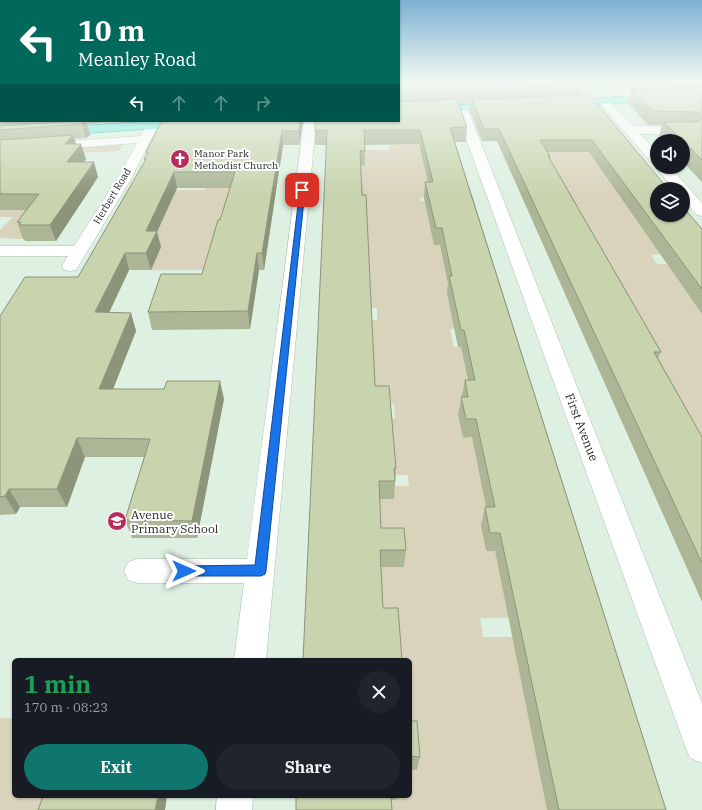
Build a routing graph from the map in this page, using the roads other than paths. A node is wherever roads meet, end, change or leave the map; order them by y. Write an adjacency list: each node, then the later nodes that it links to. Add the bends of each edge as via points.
1 (465, 120): 22 (street, First Avenue)
2 (622, 120): 6 (street)
3 (191, 122): 5 (main road)
4 (310, 122): 20 (street)
5 (152, 124): 8 (main road); 9 (street, Herbert Road)
6 (631, 130): 7 (street); 11 (street)
7 (689, 131)
8 (0, 135)
9 (146, 139): 10 (street); 17 (street, Herbert Road)
10 (0, 150)
11 (650, 152)
12 (669, 174): 13 (street)
13 (676, 182)
14 (690, 198): 15 (street)
15 (702, 212)
16 (0, 251): 17 (street)
17 (79, 251): 18 (street, Herbert Road)
18 (70, 266)
19 (138, 571): 20 (street)
20 (261, 571): 21 (street)
21 (250, 658)
22 (702, 746)
23 (235, 798): 24 (street)
24 (234, 810)

